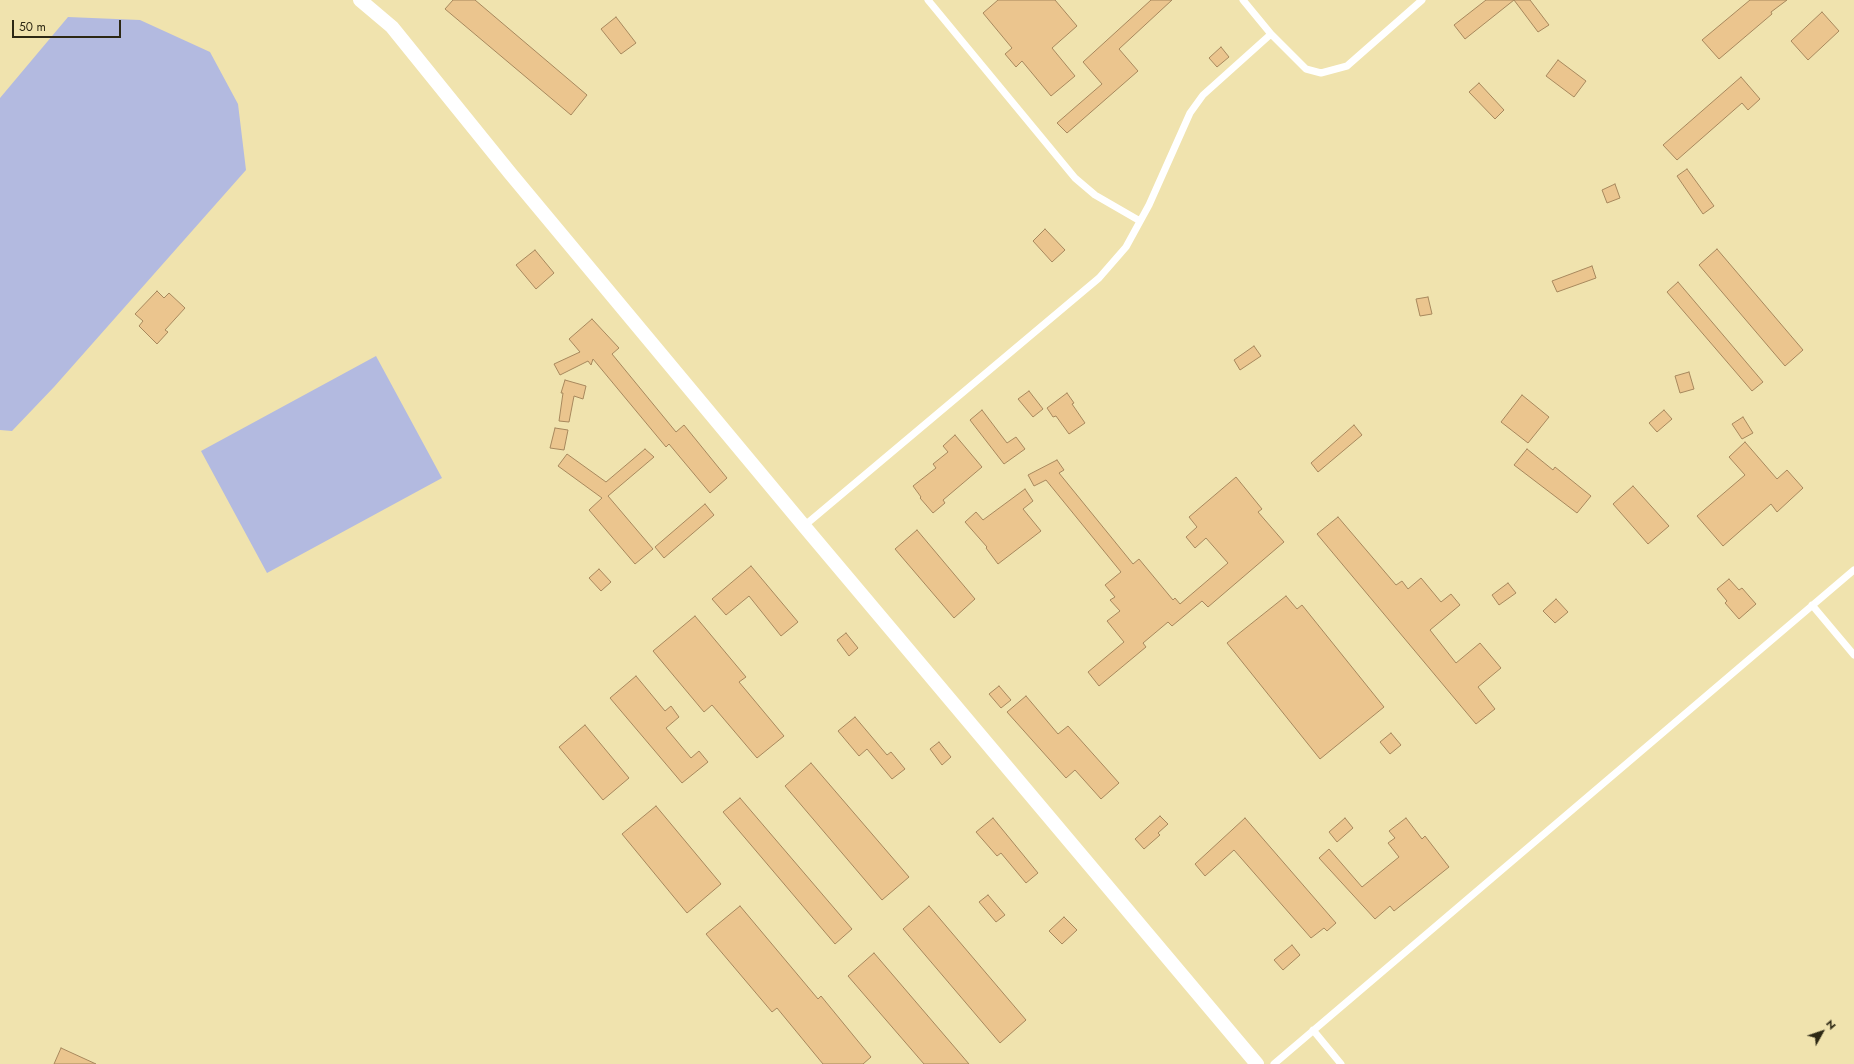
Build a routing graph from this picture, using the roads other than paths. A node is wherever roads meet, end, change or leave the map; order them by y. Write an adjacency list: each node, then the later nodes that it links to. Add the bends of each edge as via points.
1 (360, 0): 7 (street, via 392,26 510,173)
2 (928, 0): 6 (lane, via 1075,178 1095,195)
3 (1244, 0): 5 (lane)
4 (1422, 0): 5 (lane, via 1347,66 1321,73 1306,69)
5 (1271, 34): 6 (lane, via 1203,95 1190,113)
6 (1140, 221): 7 (lane, via 1126,247 1099,278)
7 (804, 526): 12 (street)
8 (1854, 570): 9 (lane)
9 (1812, 605): 10 (lane); 11 (lane)
10 (1854, 655)
11 (1313, 1030): 13 (lane); 14 (lane)
12 (1257, 1064)
13 (1274, 1064)
14 (1341, 1064)

